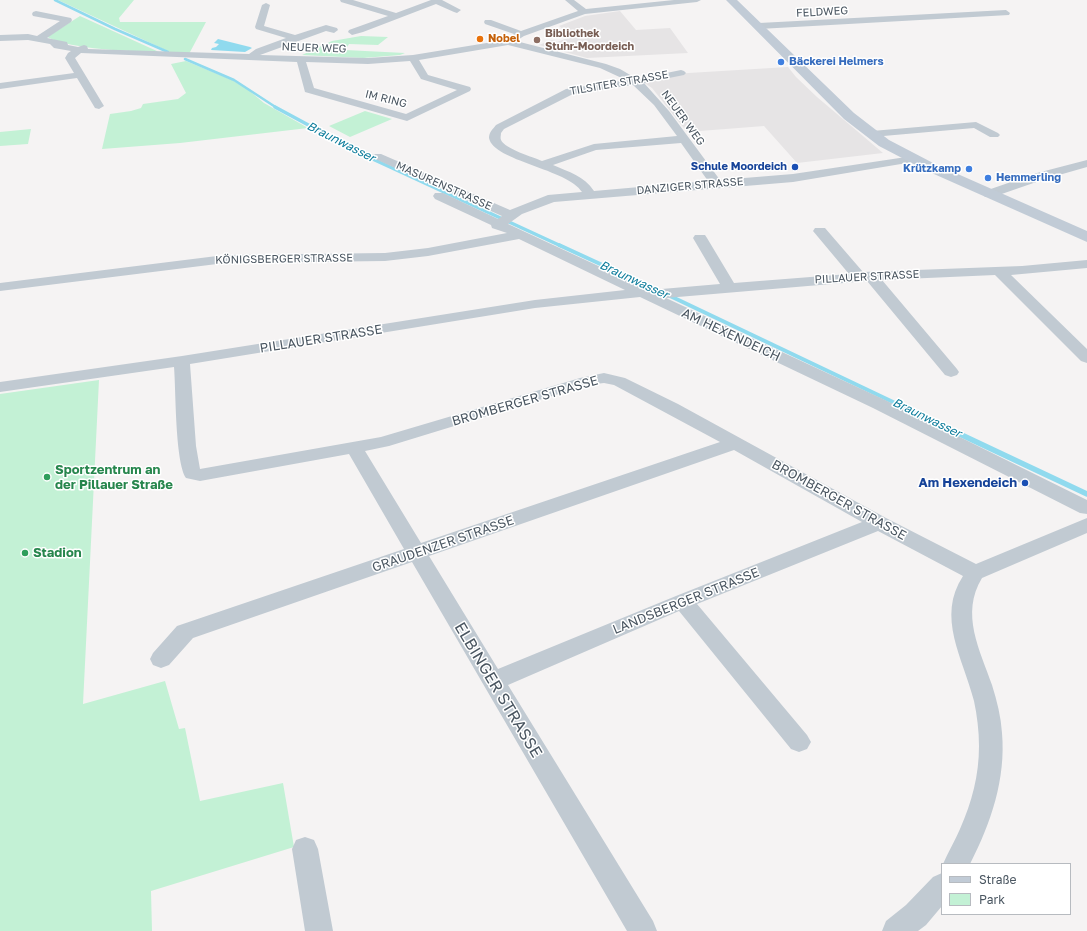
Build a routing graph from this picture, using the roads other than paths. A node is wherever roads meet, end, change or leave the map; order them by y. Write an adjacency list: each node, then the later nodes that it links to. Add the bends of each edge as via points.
1 (344, 0): 11 (street)
2 (435, 0): 7 (street); 11 (street)
3 (569, 0): 8 (street)
4 (697, 0): 8 (street, NEUER WEG)
5 (731, 0): 13 (main road)
6 (267, 2): 19 (street, via 259,27)
7 (457, 10)
8 (584, 12): 16 (street, NEUER WEG)
9 (1006, 13): 13 (street, FELDWEG)
10 (36, 14): 18 (street, via 68,20)
11 (396, 16): 15 (street)
12 (488, 22): 16 (street)
13 (759, 26): 30 (main road, via 849,116)
14 (334, 30): 19 (street, via 326,28)
15 (352, 32)
16 (521, 34): 20 (street, NEUER WEG)
17 (0, 38): 18 (street, NEUER WEG)
18 (35, 38): 21 (street, NEUER WEG, via 53,42 57,46)
19 (296, 38): 22 (street, via 259,51)
20 (508, 42): 23 (street, NEUER WEG); 27 (street, NEUER WEG, via 603,66)
21 (82, 49): 22 (street, NEUER WEG); 26 (street, via 70,58)
22 (250, 58): 24 (street, NEUER WEG)
23 (413, 58): 24 (street, NEUER WEG, via 368,61); 24 (street, IM RING, via 424,77 466,89 407,118 309,90)
24 (301, 60)
25 (681, 73): 27 (street, TILSITER STRASSE)
26 (81, 75): 28 (street); 29 (street)
27 (636, 82): 32 (street, NEUER WEG, via 660,105); 35 (street, TILSITER STRASSE, via 570,90 500,127 495,133 495,139 504,149)
28 (0, 86)
29 (99, 106)
30 (872, 134): 31 (street, via 976,125); 34 (main road)
31 (994, 135)
32 (684, 140): 35 (street, via 594,147); 37 (street, NEUER WEG)
33 (377, 156): 41 (street, MASURENSTRASSE)
34 (913, 159): 37 (street, DANZIGER STRASSE, via 811,176); 39 (main road)
35 (542, 165): 38 (street, TILSITER STRASSE, via 579,181)
36 (1086, 165): 39 (street, via 1041,176)
37 (716, 184): 38 (street, DANZIGER STRASSE)
38 (590, 194): 41 (street, DANZIGER STRASSE, via 552,198 527,206)
39 (989, 194): 45 (main road)
40 (439, 196): 41 (street, AM HEXENDEICH)
41 (502, 220): 43 (street, AM HEXENDEICH)
42 (820, 231): 48 (street)
43 (519, 235): 49 (street, KÖNIGSBERGER STRASSE, via 408,255 225,259); 51 (street, AM HEXENDEICH)
44 (700, 238): 50 (street)
45 (1087, 238)
46 (1087, 264): 47 (street, PILLAUER STRASSE)
47 (999, 271): 48 (street, PILLAUER STRASSE); 52 (street)
48 (865, 276): 50 (street, PILLAUER STRASSE); 54 (street)
49 (0, 287)
50 (729, 287): 51 (street, PILLAUER STRASSE)
51 (648, 294): 53 (street, PILLAUER STRASSE, via 535,304); 58 (street, AM HEXENDEICH, via 879,404)
52 (1087, 358)
53 (182, 361): 55 (street, PILLAUER STRASSE); 57 (street, BROMBERGER STRASSE, via 187,446 192,474 200,475)
54 (951, 372)
55 (0, 388)
56 (735, 443): 57 (street, BROMBERGER STRASSE, via 619,381 604,378 586,381 390,440); 59 (street, BROMBERGER STRASSE); 61 (street, GRAUDENZER STRASSE)
57 (354, 448): 61 (street, ELBINGER STRASSE)
58 (1087, 508)
59 (879, 523): 62 (street, BROMBERGER STRASSE); 63 (street, LANDSBERGER STRASSE)
60 (1087, 525): 62 (street)
61 (417, 553): 64 (street, GRAUDENZER STRASSE, via 185,632); 65 (street, ELBINGER STRASSE)
62 (975, 573): 68 (street, via 964,592 961,612 966,642 988,714 990,763 985,792 975,823)
63 (683, 601): 65 (street, LANDSBERGER STRASSE); 66 (street)
64 (162, 659)
65 (493, 681): 72 (street, ELBINGER STRASSE)
66 (799, 742)
67 (305, 849): 71 (street)
68 (957, 863)
69 (941, 887): 70 (street)
70 (903, 929)
71 (319, 931)
72 (643, 931)

